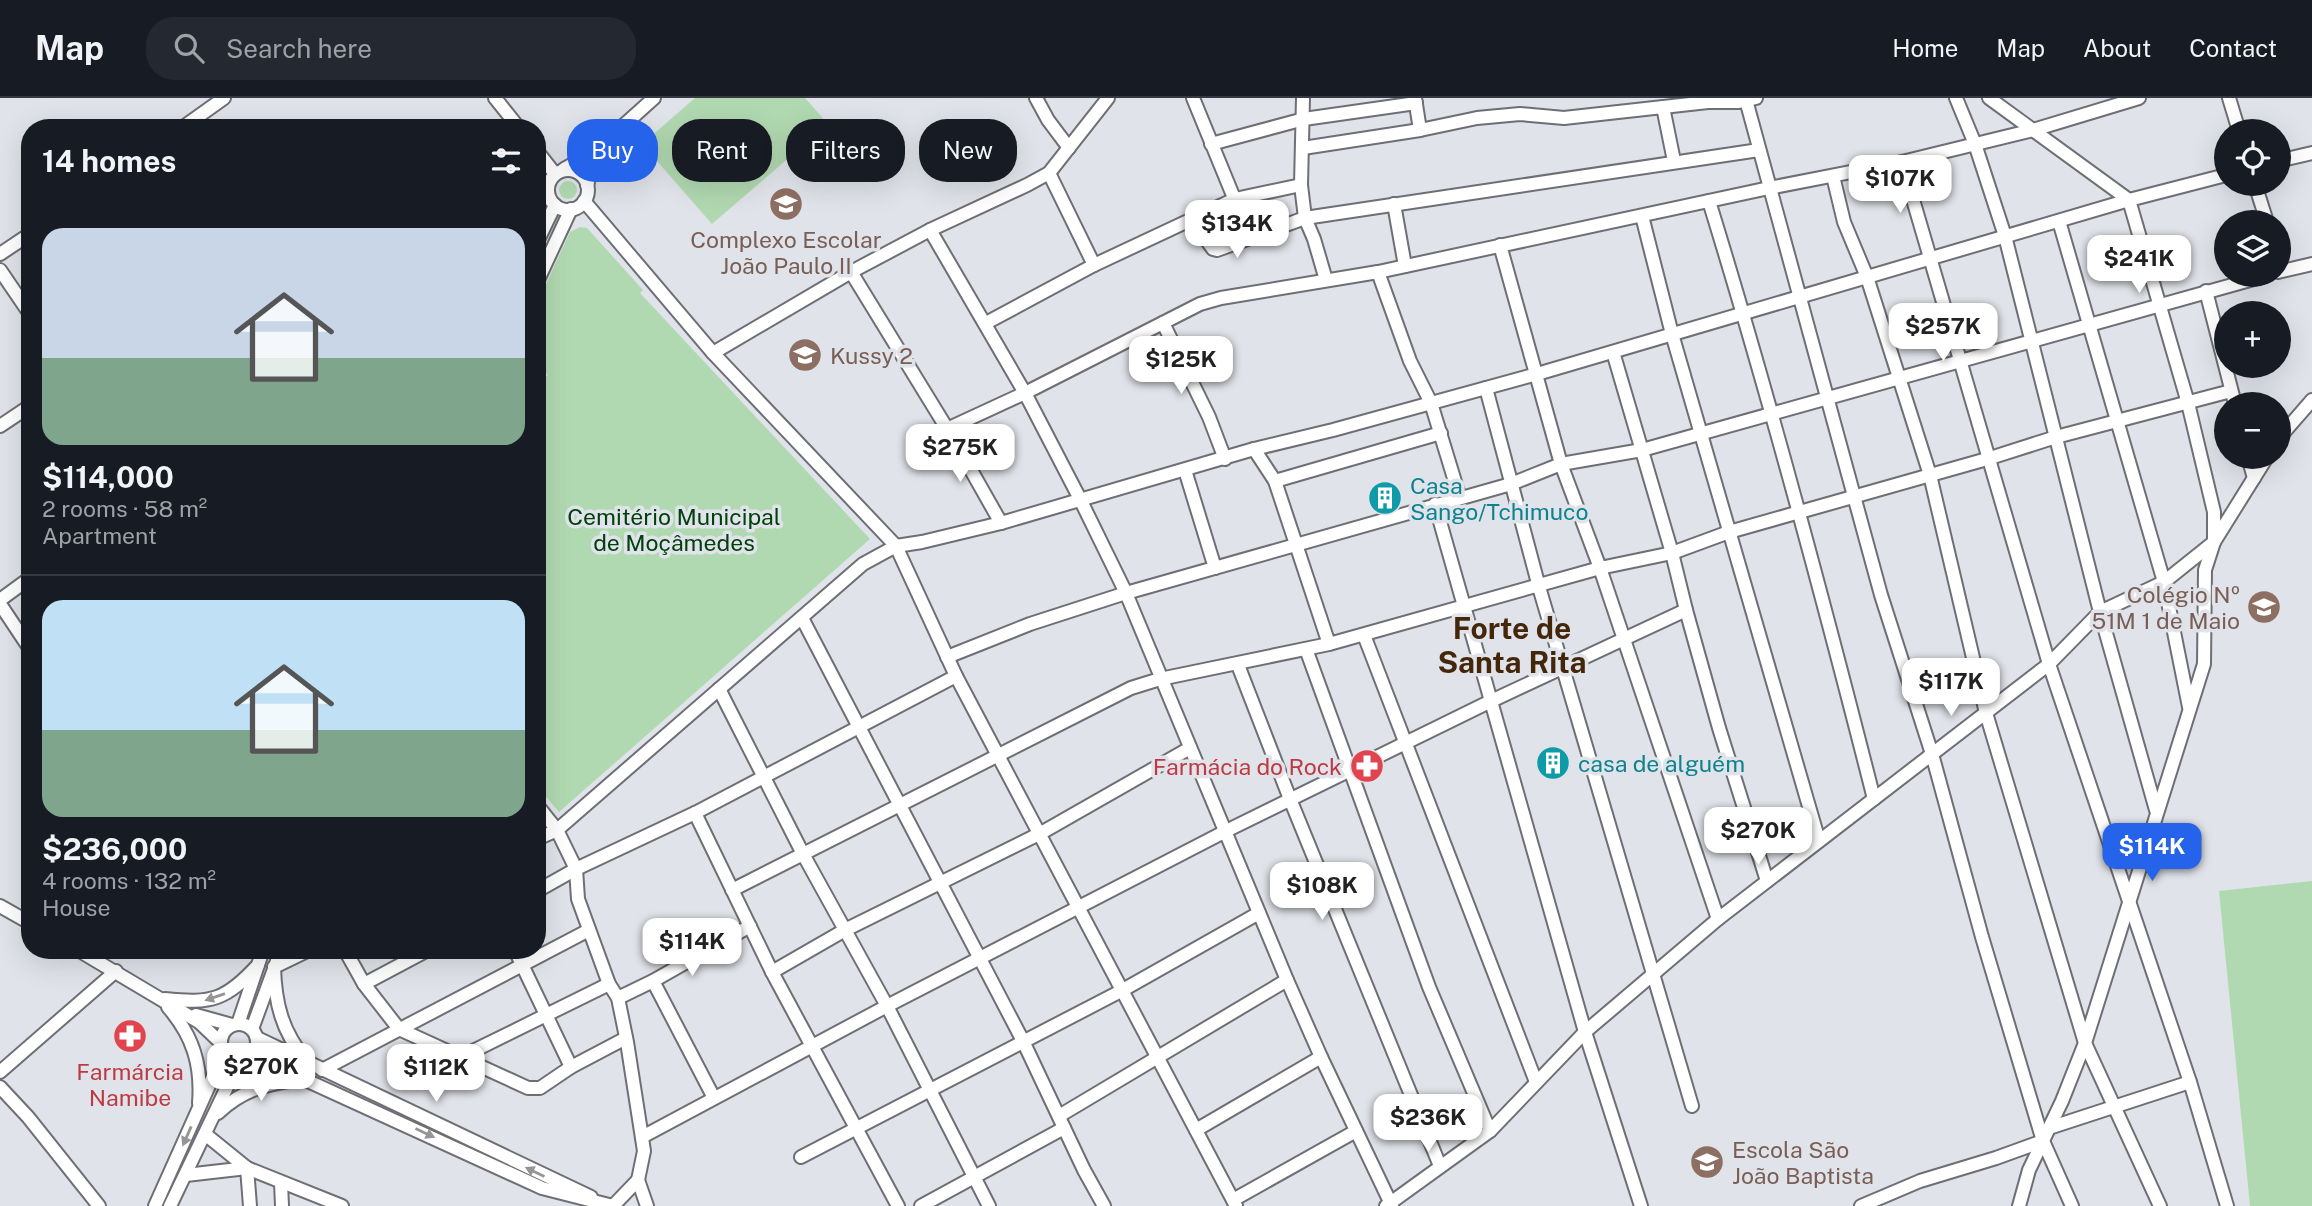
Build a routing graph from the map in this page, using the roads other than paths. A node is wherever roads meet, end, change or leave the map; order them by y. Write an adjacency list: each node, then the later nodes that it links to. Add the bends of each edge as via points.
1 (224, 98): 17 (street)
2 (495, 98): 18 (street)
3 (654, 98): 19 (street)
4 (1036, 98): 26 (street)
5 (1108, 98): 26 (street)
6 (1193, 98): 24 (street)
7 (1303, 98): 20 (street)
8 (1956, 98): 25 (street)
9 (1989, 98): 23 (street)
10 (2139, 98): 23 (street)
11 (2229, 98): 21 (street)
12 (1751, 99): 13 (street); 28 (street)
13 (1707, 100): 16 (street)
14 (1416, 101): 20 (street); 22 (street)
15 (1638, 104): 16 (street); 22 (street, via 1564,118 1501,115)
16 (1663, 107): 32 (street)
17 (195, 119)
18 (512, 119)
19 (631, 119)
20 (1304, 119): 24 (street); 27 (street)
21 (2235, 119)
22 (1420, 130): 27 (street)
23 (2034, 130): 25 (street); 45 (street)
24 (1211, 144): 43 (street)
25 (1975, 144): 33 (street); 57 (street)
26 (1069, 148): 36 (street)
27 (1303, 148): 41 (street)
28 (1759, 150): 32 (street); 42 (street)
29 (2312, 153): 30 (street)
30 (2291, 158)
31 (546, 160): 35 (street)
32 (1674, 161): 49 (street)
33 (1902, 162): 37 (street); 62 (street)
34 (567, 168): 35 (street)
35 (558, 173): 40 (street, via 574,171); 44 (street, via 549,184)
36 (1049, 173): 56 (street); 65 (street)
37 (1833, 176): 42 (street); 71 (street, via 1844,222)
38 (2214, 178): 45 (street)
39 (588, 182): 40 (street)
40 (587, 185): 46 (street)
41 (1301, 185): 43 (street); 53 (street)
42 (1769, 188): 47 (street); 75 (street)
43 (1235, 199): 54 (street); 58 (street)
44 (552, 200): 48 (street); 50 (street); 52 (street)
45 (2129, 200): 55 (street); 77 (street)
46 (584, 201): 50 (street); 85 (street)
47 (1709, 201): 51 (street); 78 (street)
48 (546, 202)
49 (1394, 204): 53 (street); 66 (street)
50 (571, 209): 63 (street)
51 (1642, 216): 60 (street); 82 (street)
52 (546, 217)
53 (1305, 218): 58 (street); 72 (street)
54 (1191, 219): 58 (street, via 1214,250); 65 (street)
55 (2059, 220): 57 (street); 81 (street)
56 (930, 230): 69 (street); 79 (street)
57 (2005, 236): 62 (street); 83 (street)
58 (1250, 237)
59 (21, 239): 61 (street)
60 (1500, 244): 66 (street); 87 (street)
61 (0, 254)
62 (1930, 259): 71 (street); 86 (street)
63 (546, 263)
64 (2312, 264): 67 (street)
65 (1094, 265): 79 (street)
66 (1405, 266): 70 (street)
67 (2291, 269)
68 (0, 270): 76 (street)
69 (851, 272): 85 (street); 102 (street)
70 (1378, 272): 72 (street); 95 (street, via 1410,361)
71 (1867, 277): 75 (street); 88 (street)
72 (1326, 280): 80 (street, via 1221,298)
73 (2222, 287): 74 (street)
74 (2206, 291): 77 (street); 90 (street)
75 (1799, 297): 78 (street); 92 (street)
76 (21, 300)
77 (2159, 304): 81 (street); 96 (street)
78 (1744, 313): 82 (street); 98 (street)
79 (986, 323): 91 (street)
80 (1163, 323): 91 (street); 108 (street)
81 (2088, 324): 83 (street); 99 (street)
82 (1672, 334): 84 (street); 104 (street)
83 (2031, 341): 86 (street); 105 (street)
84 (1614, 352): 87 (street); 107 (street)
85 (713, 353): 127 (street)
86 (1959, 361): 88 (street); 109 (street)
87 (1537, 374): 89 (street); 110 (street)
88 (1900, 377): 92 (street); 114 (street)
89 (1486, 388): 95 (street); 117 (street)
90 (2231, 392)
91 (1025, 393): 102 (street); 120 (street)
92 (1828, 398): 98 (street); 118 (street)
93 (2214, 400): 96 (street)
94 (2312, 400): 100 (street)
95 (1431, 403): 103 (street); 106 (street)
96 (2188, 403): 99 (street); 125 (street, via 2214,512)
97 (21, 412): 101 (street)
98 (1773, 414): 104 (street); 122 (street)
99 (2116, 422): 105 (street); 131 (street)
100 (2291, 424)
101 (0, 426)
102 (947, 429): 123 (street)
103 (1440, 433): 116 (street); 119 (street)
104 (1700, 433): 107 (street); 124 (street)
105 (2056, 437): 109 (street); 138 (street)
106 (1254, 449): 108 (street); 116 (street)
107 (1642, 450): 110 (street); 128 (street)
108 (1225, 459): 113 (street)
109 (1987, 459): 114 (street); 146 (street)
110 (1561, 464): 117 (street); 130 (street)
111 (2251, 469): 115 (street)
112 (2260, 469): 115 (street)
113 (1185, 470): 120 (street); 129 (street)
114 (1930, 475): 118 (street); 154 (street)
115 (2254, 478): 125 (street)
116 (1275, 481): 126 (street)
117 (1511, 484): 119 (street); 133 (street)
118 (1855, 496): 122 (street); 159 (street)
119 (1460, 498): 121 (street)
120 (1080, 499): 123 (street); 134 (street)
121 (1435, 504): 126 (street); 136 (street)
122 (1798, 513): 124 (street); 163 (street)
123 (1001, 523): 127 (street)
124 (1729, 532): 128 (street); 172 (street)
125 (2214, 542): 131 (street); 153 (street, via 2205,570 2204,664)
126 (1297, 545): 129 (street); 143 (street)
127 (895, 546): 139 (street, via 863,564); 145 (street)
128 (1672, 553): 130 (street); 137 (street)
129 (1214, 568): 134 (street)
130 (1600, 568): 133 (street); 142 (street)
131 (2164, 582): 138 (street); 153 (street)
132 (21, 585): 135 (street)
133 (1539, 587): 136 (street); 148 (street)
134 (1126, 593): 145 (street); 150 (street)
135 (0, 602): 140 (street)
136 (1463, 608): 141 (street); 152 (street)
137 (1686, 610): 142 (street); 175 (street)
138 (2100, 612): 146 (street); 165 (street)
139 (802, 618): 151 (street); 155 (street)
140 (21, 635)
141 (1364, 635): 143 (street); 156 (street)
142 (1623, 640): 148 (street); 184 (street)
143 (1329, 644): 144 (street)
144 (1306, 649): 147 (street); 160 (street)
145 (947, 657): 149 (street)
146 (2049, 664): 154 (street); 179 (street)
147 (1238, 665): 150 (street); 162 (street)
148 (1563, 666): 152 (street); 203 (street)
149 (956, 676): 155 (street); 158 (street)
150 (1160, 679): 157 (street); 158 (street, via 1102,701)
151 (719, 689): 161 (street); 168 (street)
152 (1489, 702): 156 (street); 215 (street)
153 (2189, 709): 165 (street)
154 (1986, 713): 159 (street); 219 (street)
155 (860, 726): 161 (street); 164 (street)
156 (1407, 742): 160 (street); 231 (street)
157 (1190, 748): 169 (street); 170 (street)
158 (999, 754): 164 (street); 170 (street)
159 (1932, 754): 163 (street); 248 (street)
160 (1351, 769): 162 (street); 245 (street, via 1429,987)
161 (764, 776): 166 (street); 173 (street)
162 (1290, 799): 169 (street); 250 (street)
163 (1874, 799): 172 (street)
164 (900, 805): 173 (street); 176 (street)
165 (2157, 810): 179 (street)
166 (695, 813): 174 (street); 178 (street)
167 (546, 816): 168 (street)
168 (557, 830): 171 (street); 174 (street)
169 (1226, 831): 181 (street); 182 (street)
170 (1041, 833): 176 (street); 181 (street)
171 (546, 835)
172 (1819, 841): 175 (street)
173 (803, 854): 178 (street); 187 (street)
174 (576, 869): 177 (street); 186 (street, via 578,899)
175 (1767, 881): 184 (street)
176 (940, 883): 187 (street); 189 (street)
177 (546, 886)
178 (732, 890): 185 (street)
179 (2129, 903): 219 (street); 232 (street)
180 (0, 906): 183 (street)
181 (1080, 907): 189 (street); 208 (street)
182 (1259, 913): 204 (street); 208 (street)
183 (21, 918)
184 (1718, 919): 203 (street)
185 (750, 926): 202 (street); 205 (street)
186 (589, 930): 188 (street); 207 (street)
187 (845, 930): 202 (street); 211 (street)
188 (546, 953)
189 (980, 958): 211 (street); 218 (street)
190 (94, 959): 201 (street)
191 (260, 959): 198 (street)
192 (277, 959): 200 (street)
193 (290, 959): 200 (street)
194 (350, 959): 206 (street)
195 (411, 959): 206 (street)
196 (520, 959): 199 (street)
197 (534, 959): 199 (street)
198 (258, 965): 210 (street, one-way to 210, via 237,988 219,997 187,1002); 213 (street)
199 (523, 965): 212 (street); 214 (street)
200 (274, 967): 216 (street); 226 (street, via 280,1018)
201 (116, 971): 210 (street); 229 (street)
202 (772, 972): 221 (street)
203 (1652, 974): 215 (street); 236 (street)
204 (1287, 980): 224 (street); 225 (street)
205 (653, 981): 209 (street); 235 (street)
206 (364, 984): 214 (street)
207 (609, 984): 209 (street); 212 (street)
208 (1121, 991): 218 (street); 224 (street)
209 (618, 998): 217 (street)
210 (161, 999): 213 (street, via 203,1018); 220 (street, via 199,1022); 238 (street, via 189,1035 197,1060)
211 (887, 1006): 221 (street); 234 (street)
212 (545, 1013): 222 (street); 227 (street)
213 (235, 1025): 216 (street); 220 (street, via 224,1032)
214 (399, 1029): 222 (street); 228 (street)
215 (1585, 1032): 231 (street); 272 (street)
216 (254, 1034): 223 (street, via 255,1050); 226 (street)
217 (626, 1038): 227 (street); 247 (street)
218 (1023, 1041): 234 (street); 240 (street)
219 (2085, 1043): 237 (street); 241 (street)
220 (223, 1047): 223 (street, via 231,1058); 238 (street)
221 (811, 1048): 235 (street); 242 (street)
222 (461, 1056): 227 (street, via 533,1089)
223 (246, 1057): 230 (street); 239 (street)
224 (1157, 1057): 240 (street); 243 (street)
225 (1321, 1057): 243 (street); 244 (street)
226 (308, 1062): 228 (street)
227 (571, 1067)
228 (323, 1070): 257 (street, one-way to 228)
229 (0, 1072)
230 (304, 1078): 239 (street, via 256,1087); 257 (street, one-way to 257, via 542,1188)
231 (1536, 1082): 245 (street)
232 (2190, 1082): 237 (street); 277 (street)
233 (0, 1087): 261 (street)
234 (929, 1090): 242 (street); 253 (street)
235 (714, 1098): 247 (street)
236 (1692, 1106)
237 (2113, 1109): 241 (street); 276 (street)
238 (198, 1112): 258 (street, one-way to 258)
239 (212, 1118): 246 (street)
240 (1061, 1122): 253 (street); 271 (street)
241 (2049, 1128): 248 (street)
242 (857, 1129): 249 (street); 268 (street)
243 (1196, 1130): 259 (street)
244 (1356, 1131): 259 (street); 260 (street)
245 (1490, 1131): 250 (street)
246 (205, 1133): 251 (street); 252 (street)
247 (642, 1137): 254 (street, via 645,1152)
248 (2042, 1141): 273 (street, via 1920,1181); 274 (street); 275 (street)
249 (801, 1157)
250 (1440, 1166): 260 (street)
251 (247, 1168): 252 (street); 255 (street); 263 (street)
252 (186, 1175): 262 (street)
253 (974, 1177): 269 (street); 270 (street)
254 (638, 1180): 266 (street); 267 (street)
255 (281, 1183): 256 (street); 264 (street)
256 (316, 1201): 265 (street)
257 (597, 1201): 266 (street)
258 (155, 1203)
259 (1234, 1203)
260 (1390, 1205)
261 (99, 1206)
262 (170, 1206)
263 (250, 1206)
264 (282, 1206)
265 (342, 1206)
266 (613, 1206)
267 (647, 1206)
268 (898, 1206)
269 (921, 1206)
270 (989, 1206)
271 (1104, 1206)
272 (1641, 1206)
273 (1861, 1206)
274 (2019, 1206)
275 (2072, 1206)
276 (2160, 1206)
277 (2227, 1206)

